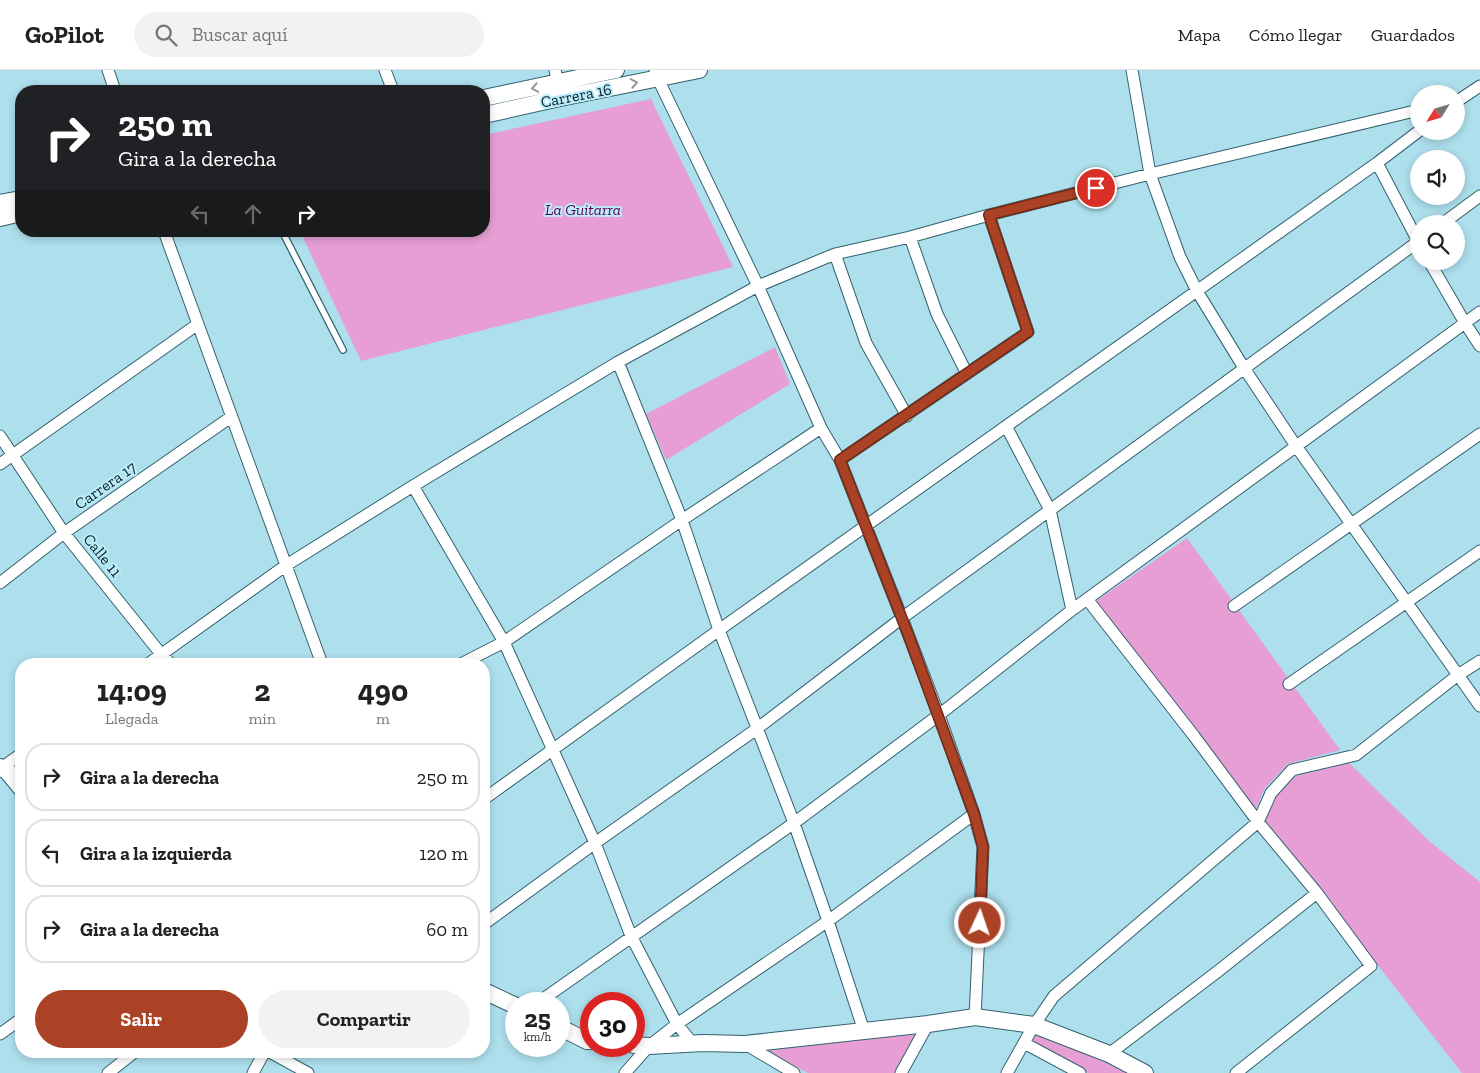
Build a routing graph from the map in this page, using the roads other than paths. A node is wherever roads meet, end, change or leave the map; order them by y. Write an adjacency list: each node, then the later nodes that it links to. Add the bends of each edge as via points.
1 (108, 70): 8 (street)
2 (385, 70): 9 (street)
3 (616, 70): 7 (main road, Carrera 16)
4 (698, 70): 6 (main road, Carrera 16)
5 (1132, 70): 17 (street)
6 (657, 74): 7 (main road, Carrera 16, one-way to 6); 32 (street)
7 (558, 84): 12 (main road, Carrera 16, one-way to 12); 13 (main road, Carrera 16)
8 (113, 85)
9 (391, 85)
10 (1480, 86): 11 (street)
11 (1465, 96)
12 (490, 97)
13 (490, 112)
14 (1410, 112): 17 (street)
15 (1410, 138): 16 (street)
16 (1377, 163): 25 (street); 33 (street)
17 (1150, 174): 22 (street); 33 (street, via 1180,257)
18 (1480, 196): 23 (street)
19 (15, 199): 20 (main road)
20 (0, 203)
21 (15, 214): 24 (main road)
22 (989, 215): 28 (street); 41 (street, via 1028,332)
23 (1454, 215)
24 (0, 218)
25 (1410, 227)
26 (166, 237): 36 (street)
27 (285, 237): 38 (lane)
28 (910, 237): 30 (street); 41 (street, via 936,314)
29 (1410, 248): 40 (street)
30 (835, 254): 32 (street); 42 (street, via 866,343)
31 (1435, 270): 35 (street)
32 (758, 286): 39 (street); 45 (street)
33 (1197, 291): 40 (street); 44 (street)
34 (1480, 312): 35 (street)
35 (1465, 323): 37 (street); 48 (street)
36 (198, 324): 43 (street); 49 (street)
37 (1480, 346)
38 (343, 350)
39 (618, 362): 52 (street); 54 (street)
40 (1244, 368): 48 (street); 53 (street)
41 (967, 374): 42 (street)
42 (907, 416): 50 (street)
43 (232, 417): 57 (street, Carrera 17); 59 (street)
44 (1006, 426): 53 (street); 56 (street)
45 (821, 428): 50 (street); 54 (street)
46 (1480, 434): 55 (street)
47 (0, 436): 49 (street, Calle 11)
48 (1296, 446): 55 (street); 61 (street)
49 (12, 456): 51 (street); 57 (street, Calle 11)
50 (840, 460): 56 (street)
51 (0, 464)
52 (413, 486): 59 (street); 67 (street)
53 (1050, 510): 64 (street); 65 (street)
54 (682, 520): 66 (street); 67 (street)
55 (1351, 524): 62 (street); 63 (street)
56 (866, 526): 65 (street); 66 (street)
57 (64, 533): 60 (street, Carrera 17); 68 (street, Calle 11)
58 (1480, 551): 62 (street)
59 (286, 566): 68 (street); 71 (street)
60 (0, 583)
61 (1087, 600): 64 (street); 86 (street)
62 (1406, 602): 74 (street); 75 (street)
63 (1234, 606)
64 (1072, 610): 77 (street)
65 (902, 618): 77 (street); 78 (street)
66 (719, 630): 78 (street); 79 (street)
67 (504, 642): 72 (street); 79 (street)
68 (161, 654): 69 (street); 70 (street, Calle 11)
69 (156, 658)
70 (165, 658)
71 (320, 658)
72 (473, 658)
73 (1480, 661): 74 (street)
74 (1458, 675): 76 (street); 86 (street, via 1356,755 1292,770 1271,793)
75 (1289, 684)
76 (1480, 706)
77 (939, 716): 85 (street); 87 (street)
78 (758, 728): 87 (street); 88 (street)
79 (552, 749): 84 (street); 88 (street)
80 (15, 758): 81 (street)
81 (0, 768): 82 (main road); 83 (street)
82 (15, 777)
83 (15, 785)
84 (490, 795)
85 (974, 814): 91 (street); 96 (street, via 983,847)
86 (1258, 822): 89 (street); 100 (street, via 1054,996)
87 (794, 823): 91 (street); 92 (street)
88 (595, 843): 90 (street); 92 (street)
89 (1317, 893): 108 (street); 122 (street, via 1371,966)
90 (490, 920)
91 (828, 921): 98 (street); 101 (street)
92 (631, 936): 93 (street); 98 (street)
93 (553, 992)
94 (490, 994): 95 (main road)
95 (505, 1001)
96 (975, 1017): 99 (main road); 100 (main road)
97 (15, 1023): 102 (street)
98 (677, 1024): 104 (street); 105 (street)
99 (928, 1024): 101 (main road); 118 (street)
100 (1034, 1025): 103 (street); 108 (main road)
101 (864, 1031): 106 (main road)
102 (0, 1034)
103 (1024, 1043): 119 (street); 120 (street)
104 (645, 1044)
105 (693, 1044): 106 (main road); 107 (main road)
106 (745, 1044): 113 (street)
107 (645, 1046)
108 (1109, 1054): 121 (main road)
109 (634, 1057): 117 (street)
110 (127, 1058): 114 (street)
111 (262, 1058): 115 (street)
112 (279, 1058): 116 (street)
113 (790, 1072)
114 (108, 1073)
115 (253, 1073)
116 (308, 1073)
117 (625, 1073)
118 (901, 1073)
119 (1008, 1073)
120 (1080, 1073)
121 (1145, 1073)
122 (1236, 1073)

